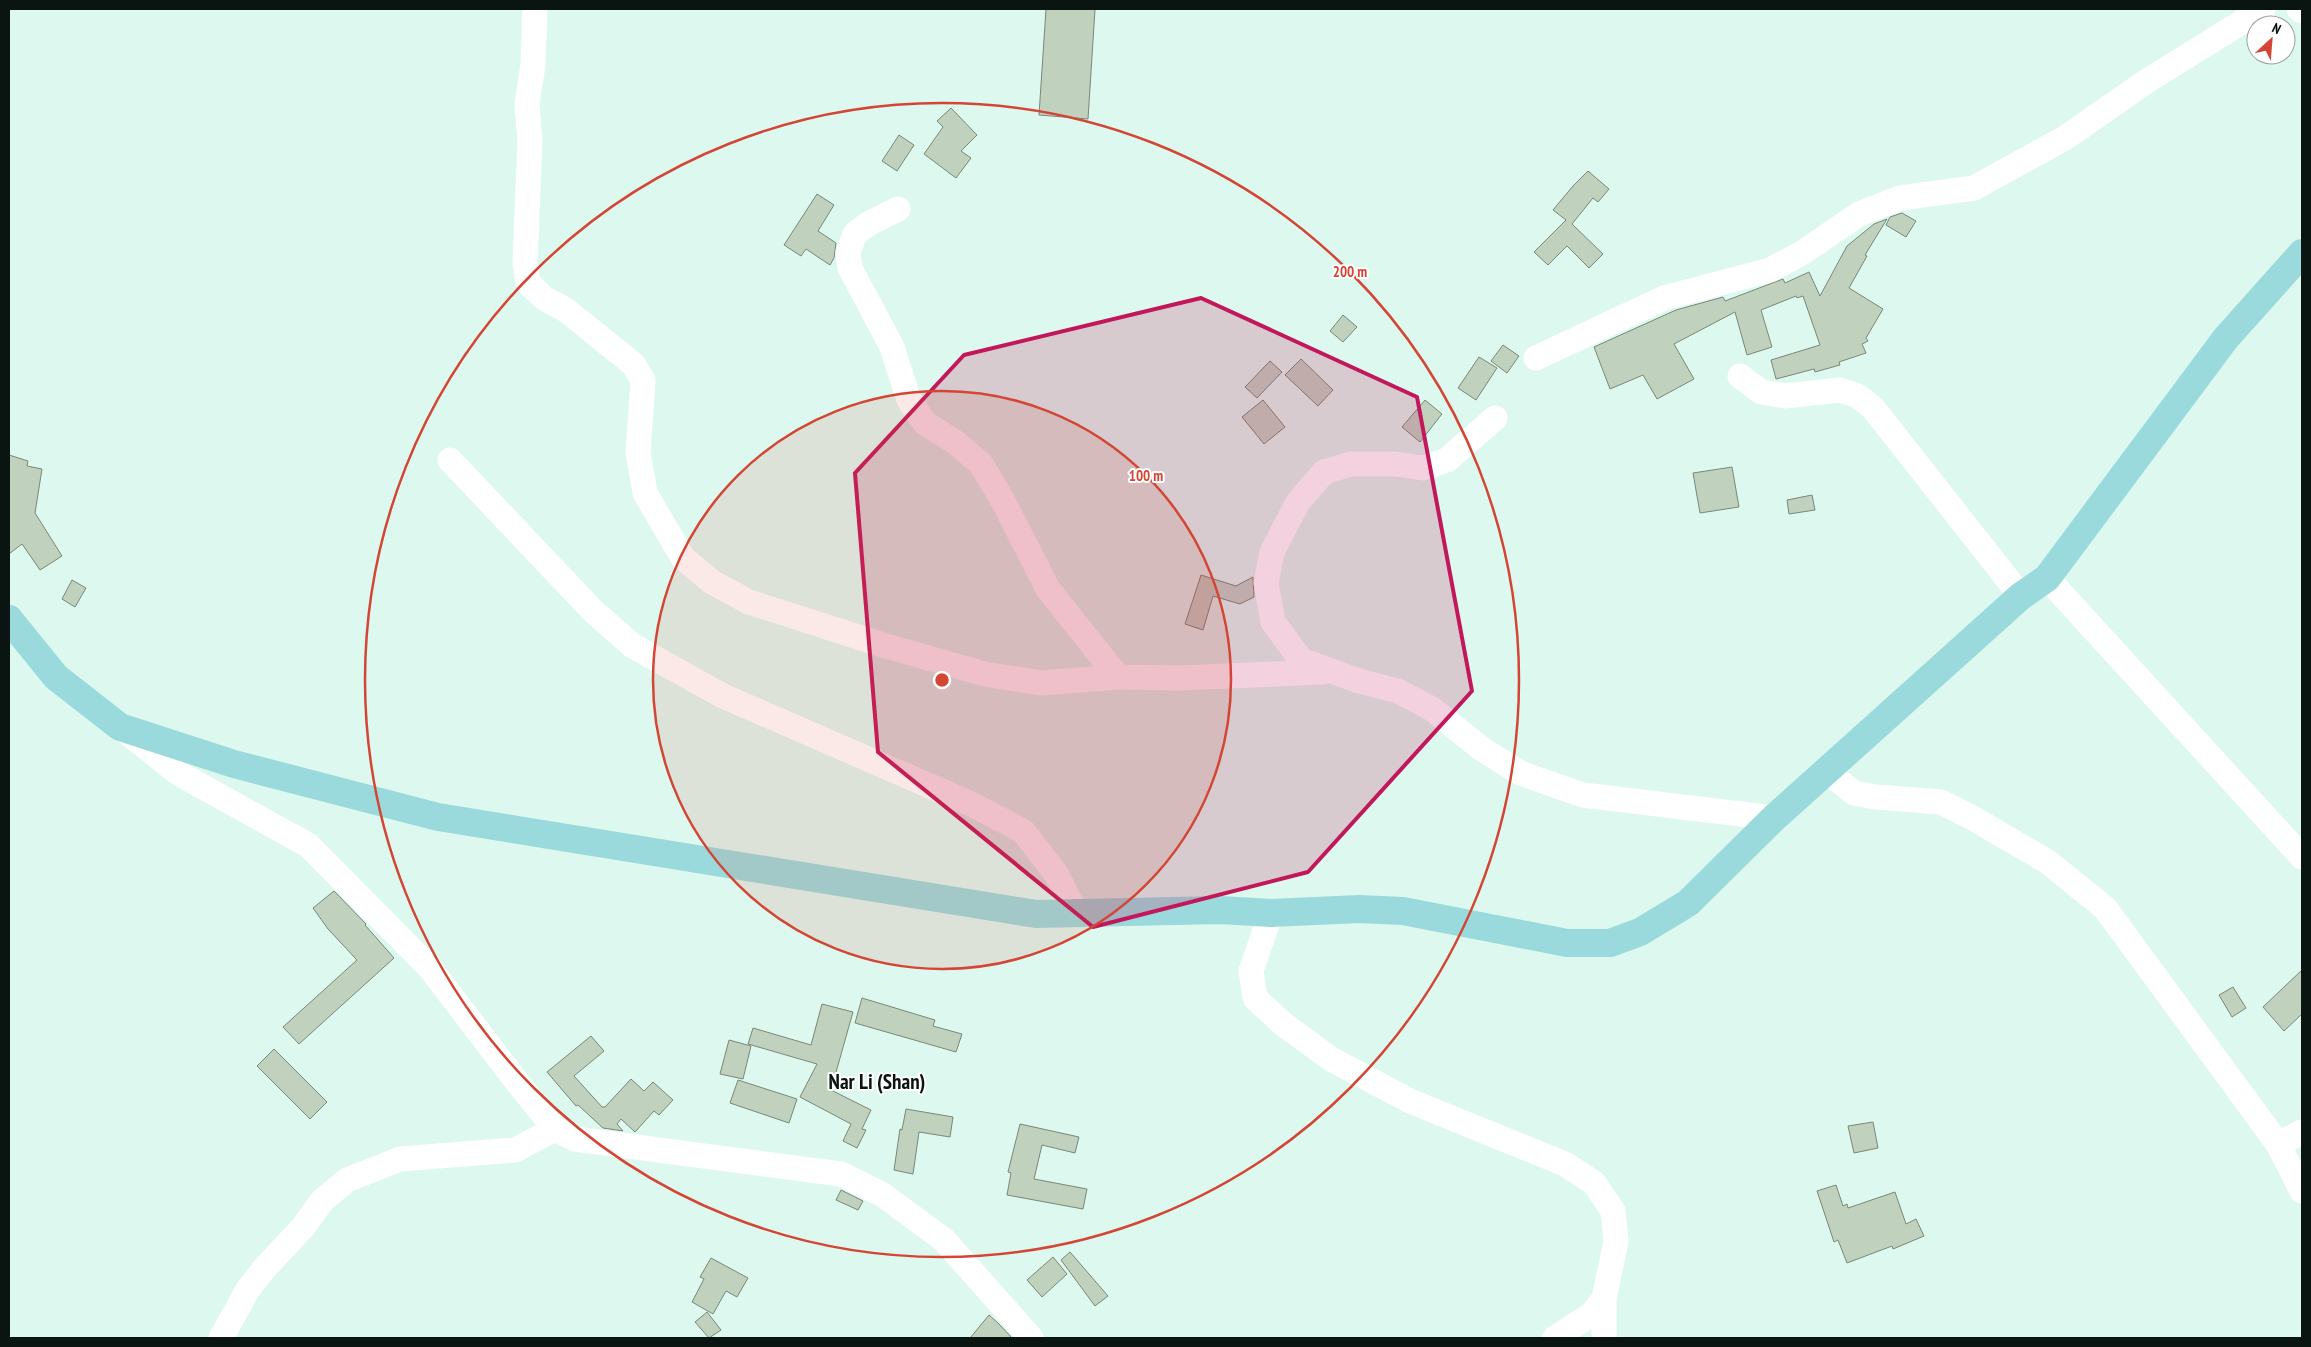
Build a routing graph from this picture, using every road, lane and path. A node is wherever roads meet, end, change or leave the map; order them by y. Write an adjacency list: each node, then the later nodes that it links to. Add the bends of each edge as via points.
1 (534, 9): 13 (street, via 533,65 527,104 530,142 525,262 528,283 633,364 643,380 638,452 645,493 684,558 712,582 749,602 985,674 1041,684)
2 (2263, 9): 5 (street, via 2147,81 2065,138 1974,188 1892,201 1859,214 1802,253 1770,270 1664,298)
3 (898, 209): 13 (street, via 855,234 848,252 850,268 892,347 909,400 925,423 981,464 1048,589)
4 (2302, 252): 9 (main road, via 2226,338)
5 (1536, 358)
6 (1740, 376): 10 (street, via 1761,392 1785,396 1840,390 1858,396 1873,408)
7 (1495, 418): 12 (street, via 1447,460 1423,468 1351,464 1324,472 1298,502 1272,552 1266,582 1273,622 1302,660)
8 (450, 460): 18 (street, via 592,611 633,646 723,696 969,803 1023,831 1057,876)
9 (2047, 578): 10 (main road); 17 (street)
10 (2021, 596): 15 (main road)
11 (9, 620): 14 (main road, via 56,677)
12 (1329, 671): 13 (street, via 1179,678); 16 (street, via 1398,691 1432,709 1482,749 1520,773 1583,795)
13 (1118, 677)
14 (120, 727): 18 (main road, via 234,764 438,817 1036,914); 20 (street, via 178,773 308,845 430,968)
15 (1826, 771): 16 (main road); 22 (street, via 1854,793 1941,802 1964,813 2048,862 2105,908)
16 (1774, 818): 19 (main road, via 1688,903 1640,932 1610,943 1567,943 1403,911 1359,909)
17 (2302, 857)
18 (1076, 913): 19 (main road, via 1220,910)
19 (1270, 913): 24 (street, via 1251,970 1255,998 1283,1024 1331,1059 1410,1101 1565,1164 1594,1183 1613,1211 1616,1241)
20 (555, 1129): 25 (street, via 515,1150 400,1159 347,1180 322,1201 303,1228 263,1270 247,1291); 26 (street, via 575,1139 841,1174 883,1195 944,1240)
21 (2302, 1132): 22 (street)
22 (2278, 1144): 23 (street)
23 (2302, 1191)
24 (1604, 1300): 27 (street, via 1592,1314); 28 (street)
25 (221, 1338)
26 (1031, 1338)
27 (1555, 1338)
28 (1604, 1338)

